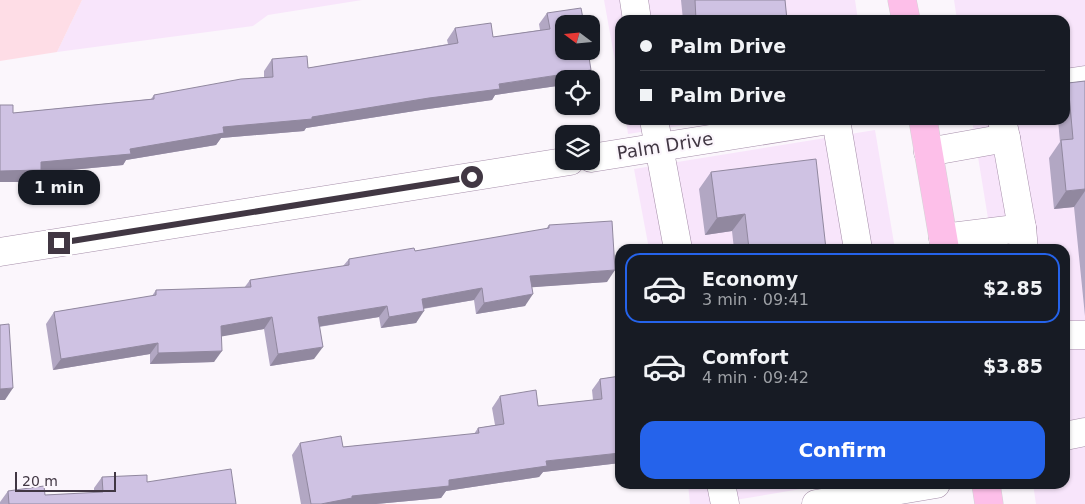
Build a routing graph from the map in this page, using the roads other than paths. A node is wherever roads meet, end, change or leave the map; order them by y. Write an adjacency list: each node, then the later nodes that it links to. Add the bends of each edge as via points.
1 (634, 0): 3 (street)
2 (902, 0): 4 (main road)
3 (636, 15)
4 (905, 15)
5 (1085, 80): 6 (street)
6 (1070, 82)
7 (655, 125): 12 (street)
8 (798, 125): 12 (street, Palm Drive)
9 (837, 125): 19 (street)
10 (924, 125): 13 (main road)
11 (1004, 129): 13 (street); 16 (street)
12 (659, 147): 14 (street, Palm Drive); 18 (street)
13 (928, 152): 17 (main road)
14 (600, 157)
15 (555, 163): 20 (street)
16 (1023, 238): 17 (street)
17 (944, 243)
18 (677, 244)
19 (857, 244)
20 (0, 252)
21 (1070, 335): 22 (street)
22 (1085, 335)
23 (1085, 432): 24 (street)
24 (1070, 435)
25 (722, 489): 28 (street)
26 (886, 489): 29 (street)
27 (987, 489): 30 (main road)
28 (725, 504)
29 (816, 504)
30 (989, 504)

